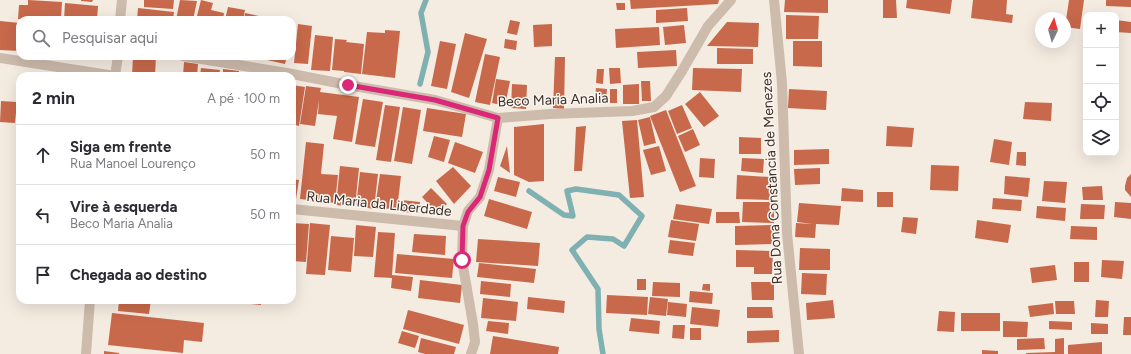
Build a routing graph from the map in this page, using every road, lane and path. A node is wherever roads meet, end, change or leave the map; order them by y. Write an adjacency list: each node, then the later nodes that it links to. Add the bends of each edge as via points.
1 (122, 0): 4 (street)
2 (731, 0): 12 (street, Beco Maria Analia, via 708,26 666,96 654,107 632,111)
3 (774, 0): 18 (street, Rua Dona Constancia de Menezes, via 782,83 787,233)
4 (120, 16)
5 (0, 58): 8 (street)
6 (117, 60): 9 (street)
7 (207, 60): 10 (street, Beco Maria Analia)
8 (89, 72)
9 (116, 72)
10 (281, 72)
11 (296, 75): 12 (street, Beco Maria Analia, via 435,100)
12 (498, 118): 14 (street, via 489,170 480,197 468,212)
13 (296, 209): 14 (street, Rua Maria da Liberdade)
14 (463, 226): 17 (street, via 462,260 475,342)
15 (90, 304): 16 (street)
16 (86, 354)
17 (471, 354)
18 (799, 354)

